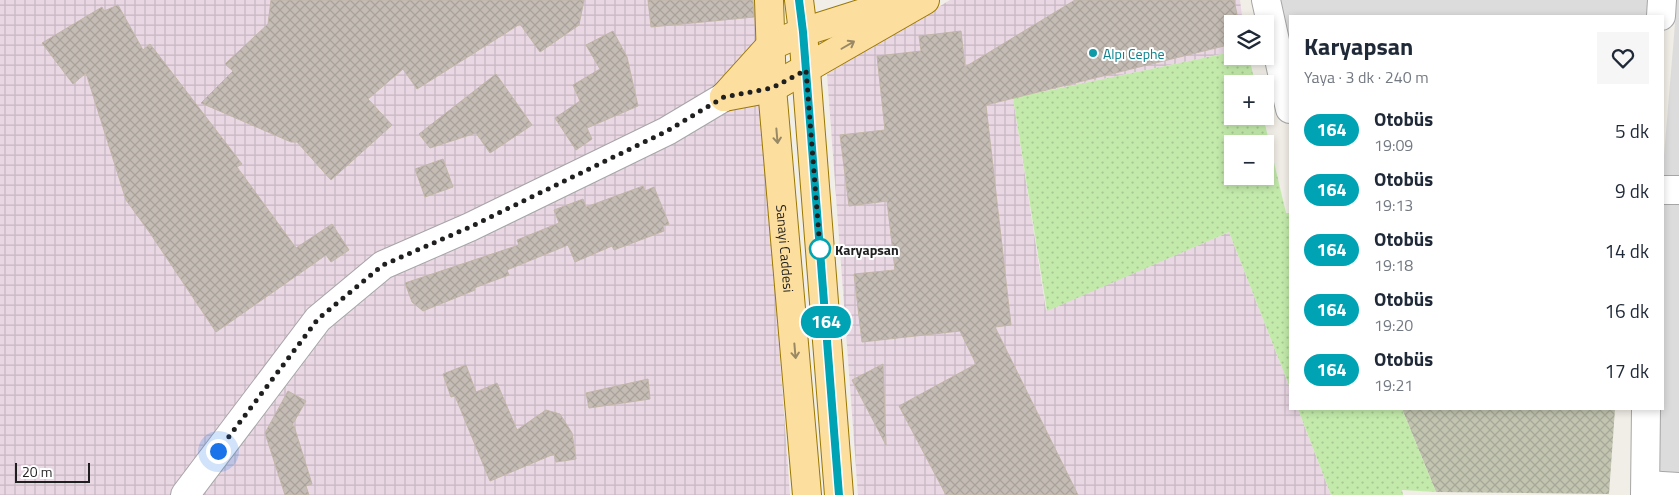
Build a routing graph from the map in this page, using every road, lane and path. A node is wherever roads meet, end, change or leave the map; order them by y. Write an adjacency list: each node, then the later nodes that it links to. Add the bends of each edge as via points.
1 (769, 0): 9 (main road, Sanayi Caddesi)
2 (799, 0): 8 (main road)
3 (905, 0): 8 (main road)
4 (925, 0): 10 (main road, one-way to 4)
5 (1266, 0): 13 (street)
6 (1662, 0): 7 (street)
7 (1661, 15)
8 (803, 32): 9 (main road); 10 (main road)
9 (770, 46): 11 (main road, Sanayi Caddesi); 12 (main road)
10 (806, 70): 11 (main road); 21 (main road)
11 (772, 88): 12 (main road); 20 (main road, Sanayi Caddesi, one-way to 20)
12 (724, 97): 19 (street, via 658,135 470,227 383,265 318,319)
13 (1289, 104)
14 (1664, 190): 15 (street)
15 (1679, 190)
16 (1646, 410): 18 (street)
17 (1679, 487): 18 (street)
18 (1645, 490)
19 (185, 495)
20 (807, 495)
21 (839, 495)

